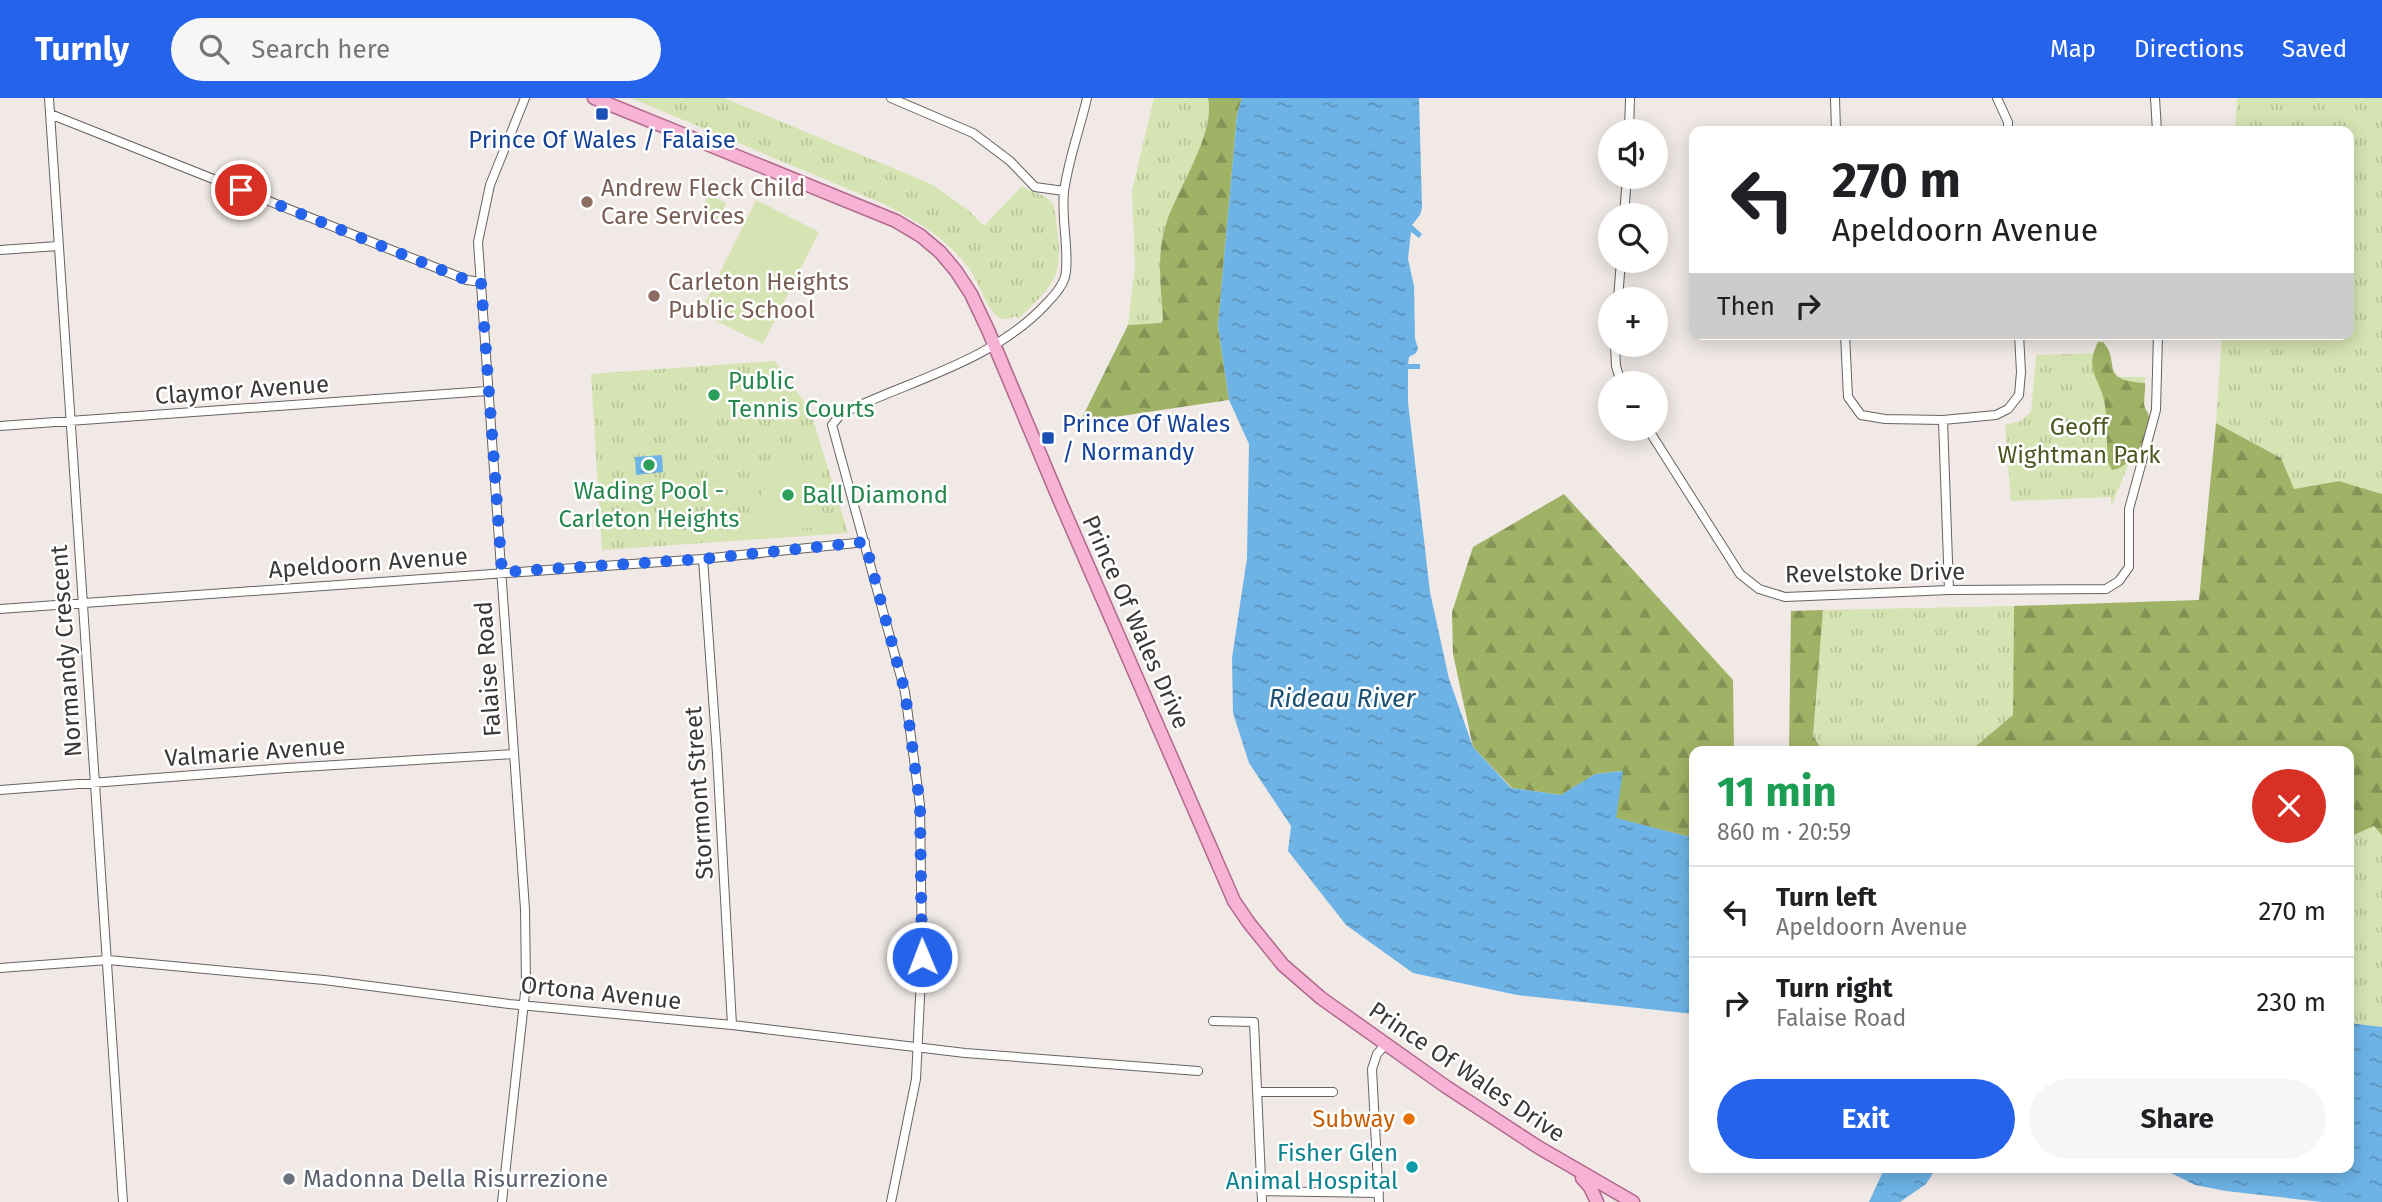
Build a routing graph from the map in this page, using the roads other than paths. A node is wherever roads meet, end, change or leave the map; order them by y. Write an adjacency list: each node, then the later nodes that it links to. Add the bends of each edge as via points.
1 (49, 98): 10 (street, Normandy Crescent)
2 (526, 98): 18 (street, Falaise Road, via 482,215 478,243)
3 (594, 98): 22 (main road, Prince Of Wales Drive, via 872,210 921,236 956,271)
4 (891, 98): 15 (street, via 972,133 1035,187)
5 (1087, 98): 15 (street)
6 (1630, 98): 11 (street)
7 (1835, 98): 12 (street)
8 (1997, 98): 13 (street)
9 (2155, 98): 14 (street)
10 (50, 114): 16 (street, Normandy Crescent); 18 (street)
11 (1629, 119)
12 (1836, 126)
13 (2008, 126)
14 (2157, 126)
15 (1064, 191): 22 (street, via 1065,278 1040,311)
16 (58, 246): 17 (street); 25 (street, Normandy Crescent)
17 (0, 250)
18 (481, 282): 23 (street, Falaise Road)
19 (1845, 340): 24 (street, via 1848,397 1861,415)
20 (2019, 340): 24 (street, via 2019,395 2008,409 1996,415)
21 (2158, 340): 31 (street, Revelstoke Drive, via 2157,403 2130,501 2125,575 2105,589)
22 (994, 346): 28 (street, via 835,419 832,425); 42 (main road, Prince Of Wales Drive, via 1234,901 1283,965)
23 (487, 391): 25 (street, Claymor Avenue); 30 (street, Falaise Road)
24 (1943, 420): 31 (street)
25 (71, 421): 26 (street, Claymor Avenue); 32 (street, Normandy Crescent)
26 (0, 426)
27 (1656, 441): 31 (street, Revelstoke Drive, via 1740,574 1759,589 1785,597)
28 (865, 542): 29 (street, Apeldoorn Avenue); 43 (street, via 905,692 920,805)
29 (703, 559): 30 (street, Apeldoorn Avenue); 41 (street, Stormont Street)
30 (502, 572): 32 (street, Apeldoorn Avenue); 34 (street, Falaise Road)
31 (1950, 590)
32 (82, 604): 33 (street, Apeldoorn Avenue); 35 (street, Normandy Crescent)
33 (0, 609)
34 (513, 754): 35 (street, Valmarie Avenue); 39 (street, Falaise Road, via 524,909)
35 (94, 784): 36 (street, Valmarie Avenue); 37 (street, Normandy Crescent)
36 (0, 790)
37 (108, 960): 38 (street, Ortona Avenue); 39 (street, Ortona Avenue); 50 (street, Normandy Crescent)
38 (0, 968)
39 (523, 1005): 41 (street, Ortona Avenue); 51 (street, Falaise Road)
40 (1213, 1021): 46 (street, via 1254,1022)
41 (732, 1025): 43 (street, Ortona Avenue)
42 (1386, 1044): 47 (main road, Prince Of Wales Drive); 49 (street, via 1372,1069)
43 (918, 1046): 44 (street, Ortona Avenue); 52 (street, via 916,1079)
44 (1198, 1071)
45 (1333, 1091): 46 (street)
46 (1258, 1092): 48 (street)
47 (1575, 1169): 54 (main road); 55 (main road, Prince Of Wales Drive)
48 (1261, 1191): 49 (street); 53 (street)
49 (1379, 1197)
50 (123, 1202)
51 (502, 1202)
52 (891, 1202)
53 (1262, 1202)
54 (1597, 1202)
55 (1633, 1202)

